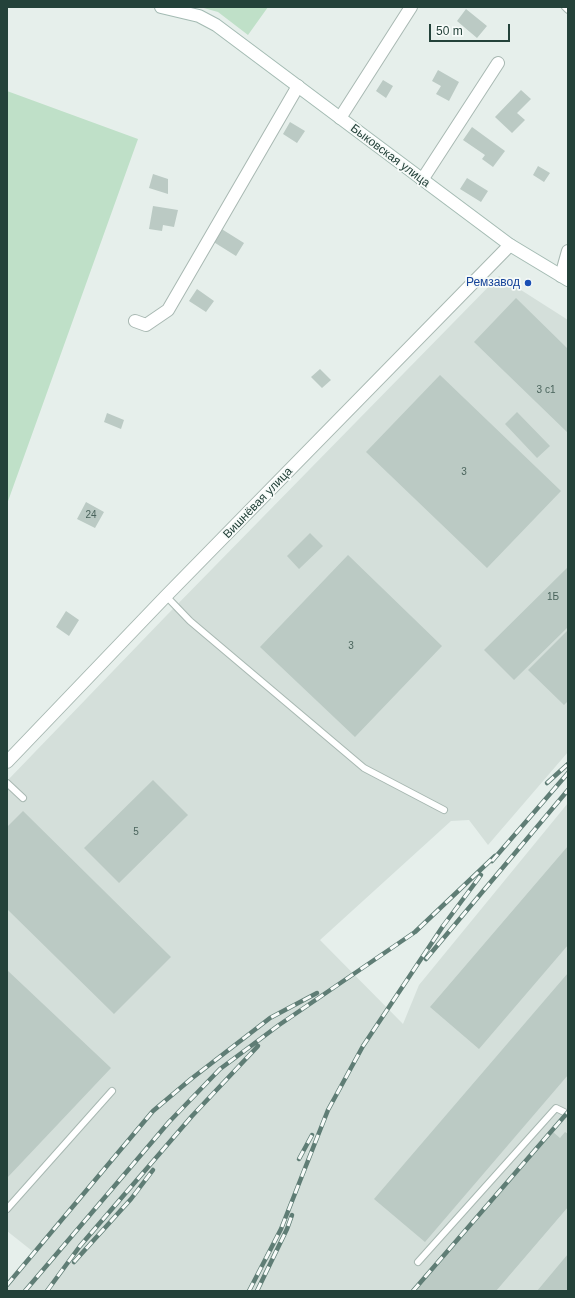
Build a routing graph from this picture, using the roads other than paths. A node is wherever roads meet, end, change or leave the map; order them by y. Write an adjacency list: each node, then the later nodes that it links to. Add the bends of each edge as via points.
1 (161, 7): 6 (street, Быковская улица, via 199,16 216,25)
2 (411, 7): 7 (street)
3 (565, 7): 4 (lane)
4 (568, 10)
5 (498, 63): 8 (street)
6 (298, 86): 7 (street, Быковская улица); 12 (street, via 168,310 146,325)
7 (340, 118): 8 (street, Быковская улица)
8 (422, 180): 9 (street, Быковская улица)
9 (510, 245): 11 (street, Быковская улица); 13 (street, Вишнёвая улица)
10 (568, 252): 11 (street)
11 (564, 278)
12 (135, 321)
13 (166, 596): 14 (street, Вишнёвая улица); 17 (lane, via 190,621 364,768)
14 (7, 762)
15 (7, 783): 16 (lane)
16 (23, 798)
17 (444, 810)
18 (112, 1091): 20 (lane)
19 (568, 1114): 21 (lane, via 556,1108)
20 (7, 1209)
21 (418, 1262)

